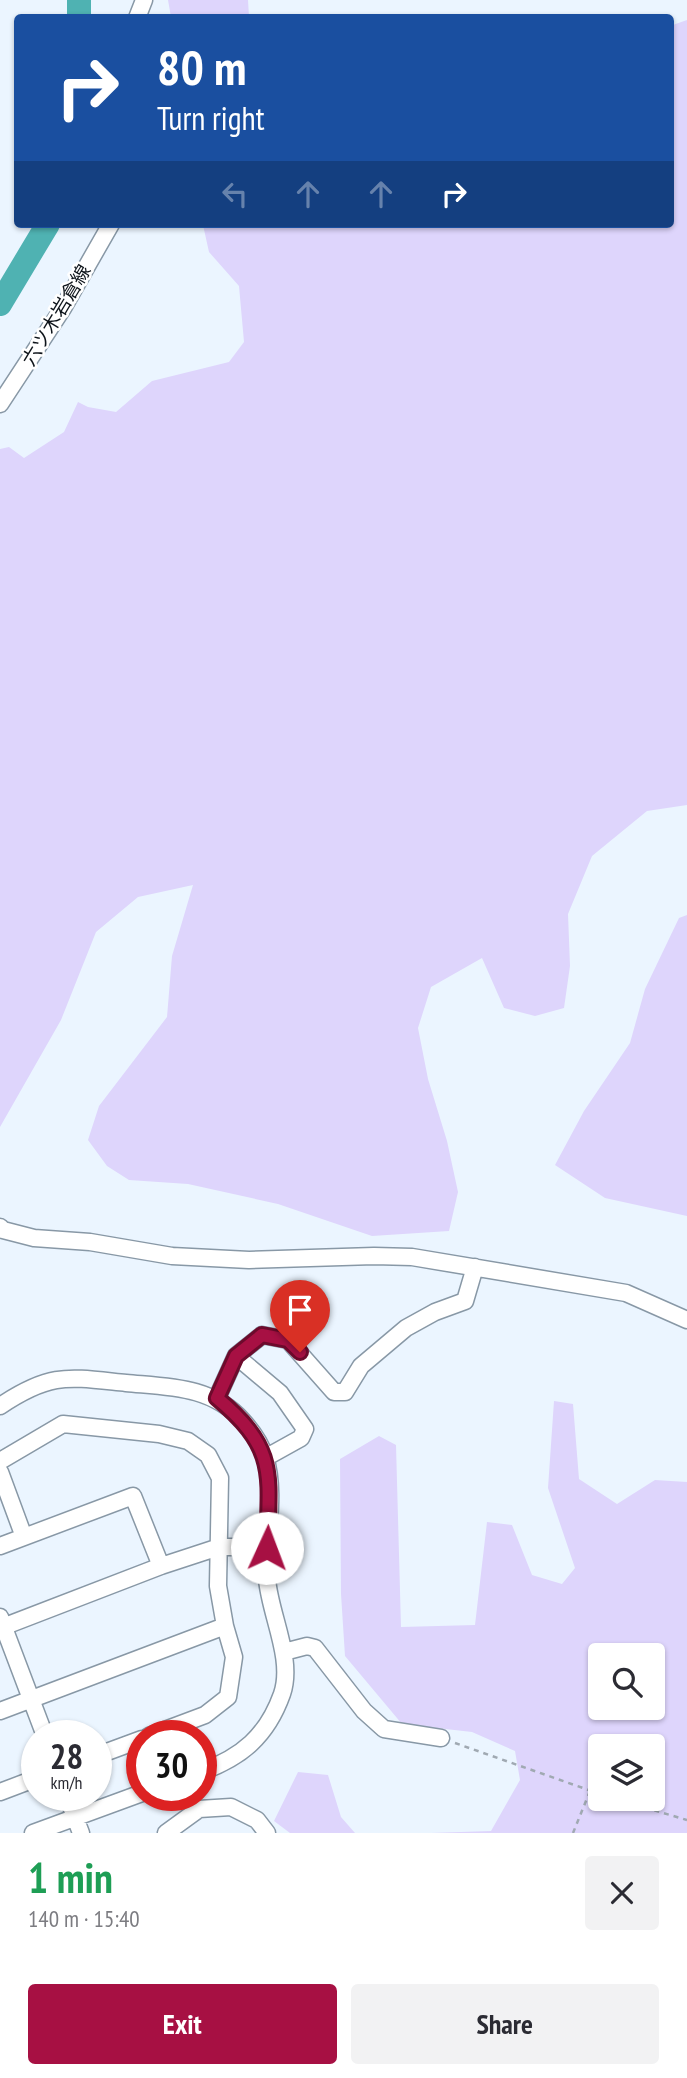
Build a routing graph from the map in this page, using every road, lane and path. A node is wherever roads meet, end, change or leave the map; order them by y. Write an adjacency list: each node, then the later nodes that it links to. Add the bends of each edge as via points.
1 (109, 228): 2 (street, 六ツ木岩倉線)
2 (0, 404)
3 (0, 1227): 4 (street, via 34,1238 172,1256 249,1260 412,1257)
4 (475, 1267): 5 (street, via 626,1293); 6 (street, via 465,1301 406,1328 362,1366 345,1392 334,1392 283,1338 262,1335)
5 (687, 1320)
6 (236, 1356): 7 (street); 9 (street, via 280,1393 305,1429 302,1438)
7 (217, 1398): 8 (street, via 189,1389 72,1377 36,1384); 9 (street, via 241,1419)
8 (0, 1406)
9 (265, 1458): 15 (street)
10 (0, 1461): 14 (street, via 63,1424 188,1441 208,1455 220,1478)
11 (0, 1472): 12 (street)
12 (24, 1537): 13 (street); 16 (street, via 133,1496)
13 (0, 1546)
14 (219, 1547): 15 (street); 16 (street); 18 (street, via 218,1586)
15 (267, 1548): 19 (street, via 267,1580)
16 (161, 1566): 17 (street)
17 (1, 1624): 20 (street)
18 (225, 1626): 20 (street); 23 (street, via 234,1657 228,1697)
19 (285, 1652): 24 (street, via 315,1648 364,1711 384,1729); 25 (street, via 283,1691 268,1725 248,1748)
20 (31, 1700): 21 (street); 22 (street)
21 (0, 1711)
22 (39, 1720)
23 (192, 1720)
24 (442, 1738): 27 (path)
25 (217, 1766)
26 (21, 1784): 28 (street)
27 (588, 1790)
28 (0, 1792)
29 (588, 1796): 39 (path)
30 (126, 1798): 33 (street)
31 (73, 1811): 33 (street)
32 (657, 1811): 34 (path)
33 (75, 1816): 35 (street); 36 (street)
34 (687, 1820)
35 (33, 1833)
36 (81, 1833)
37 (166, 1833): 38 (street, via 200,1809 231,1807 257,1820)
38 (267, 1833)
39 (573, 1833)

